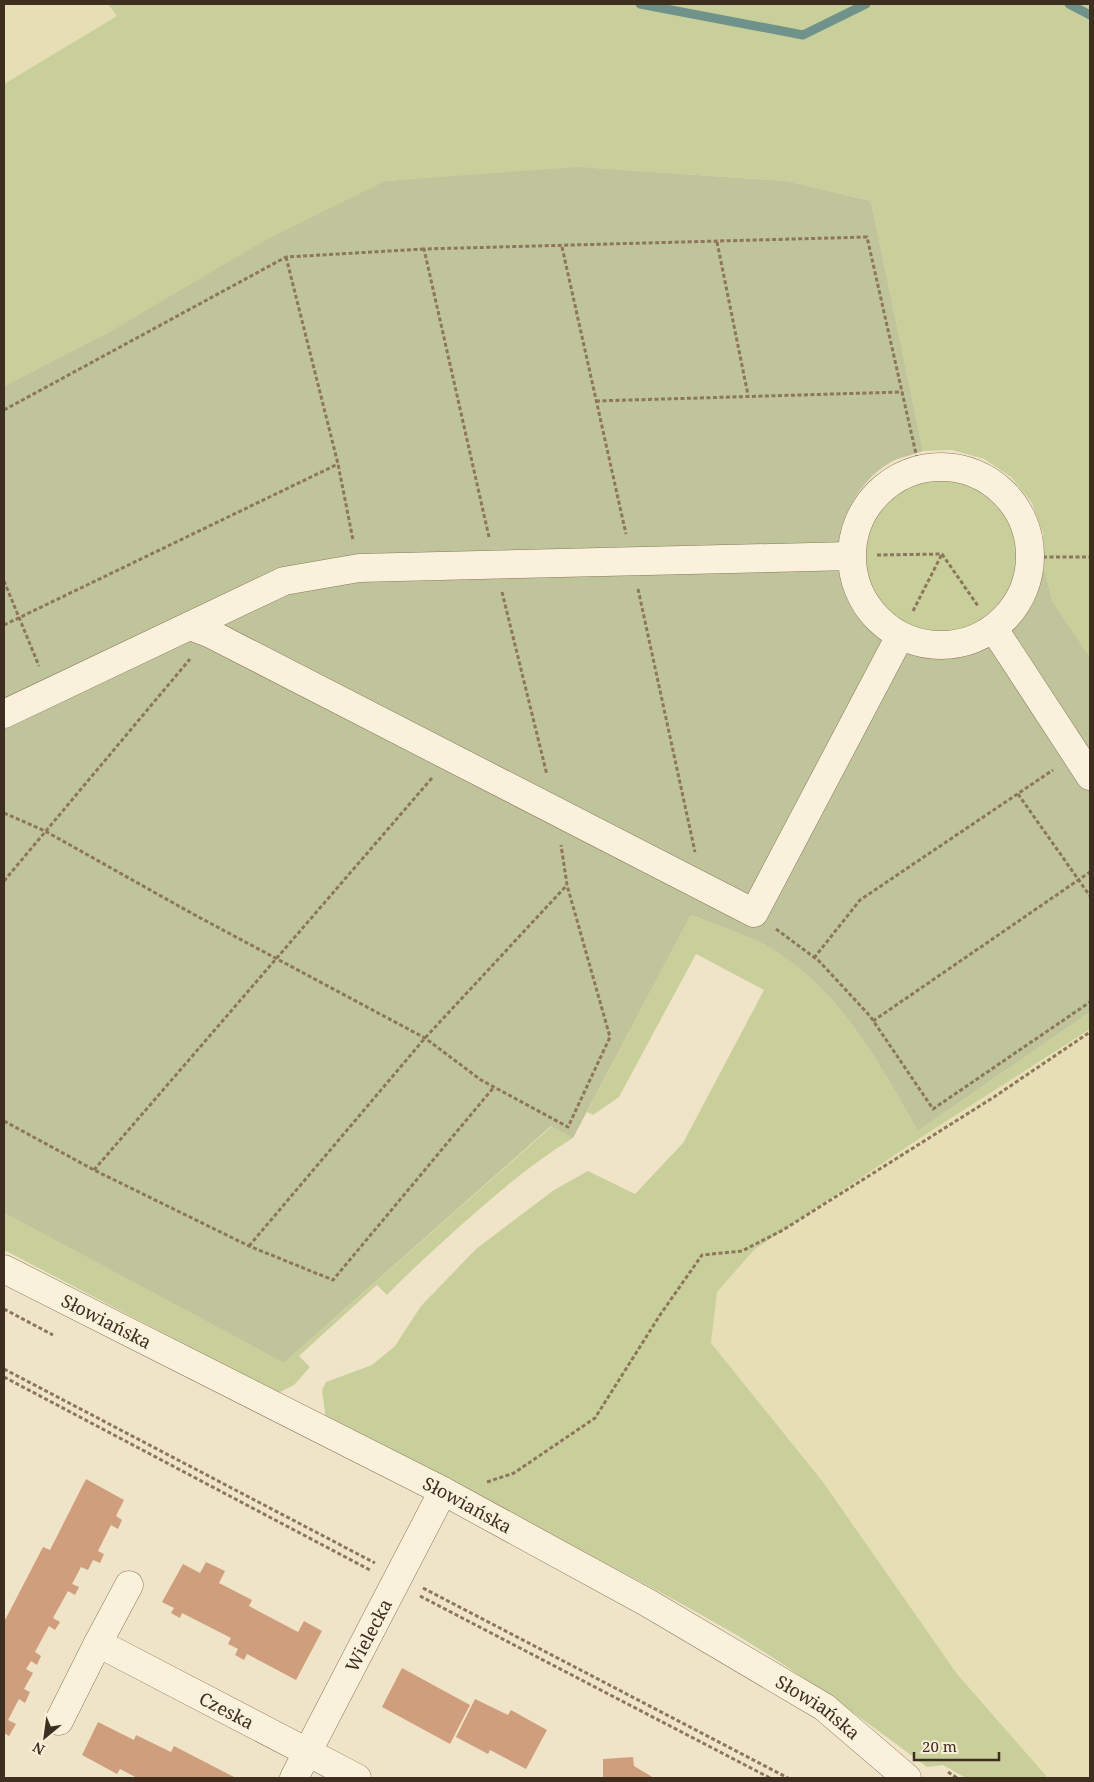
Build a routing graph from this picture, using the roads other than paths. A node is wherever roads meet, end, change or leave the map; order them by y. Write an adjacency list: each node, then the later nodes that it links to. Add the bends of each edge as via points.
1 (851, 556): 2 (street, via 854,534 862,514 874,496 891,482 919,466 946,466 982,476 1010,498 1027,530 1031,566 1020,601); 3 (street, via 359,568 284,581); 4 (street, via 857,588 874,616)
2 (994, 629): 4 (street, via 974,640 949,646 924,644); 6 (street)
3 (200, 630): 4 (street, via 754,913); 5 (street)
4 (900, 636)
5 (4, 714)
6 (1083, 766)
7 (4, 1269): 8 (street, Słowiańska)
8 (450, 1495): 12 (street, Wielecka, via 397,1579); 15 (street, Słowiańska, via 648,1603 824,1707)
9 (129, 1585): 10 (street)
10 (98, 1642): 11 (street); 12 (street, Czeska)
11 (60, 1721)
12 (308, 1752): 13 (street, Wielecka); 14 (street, Czeska)
13 (294, 1778)
14 (357, 1778)
15 (907, 1778)

